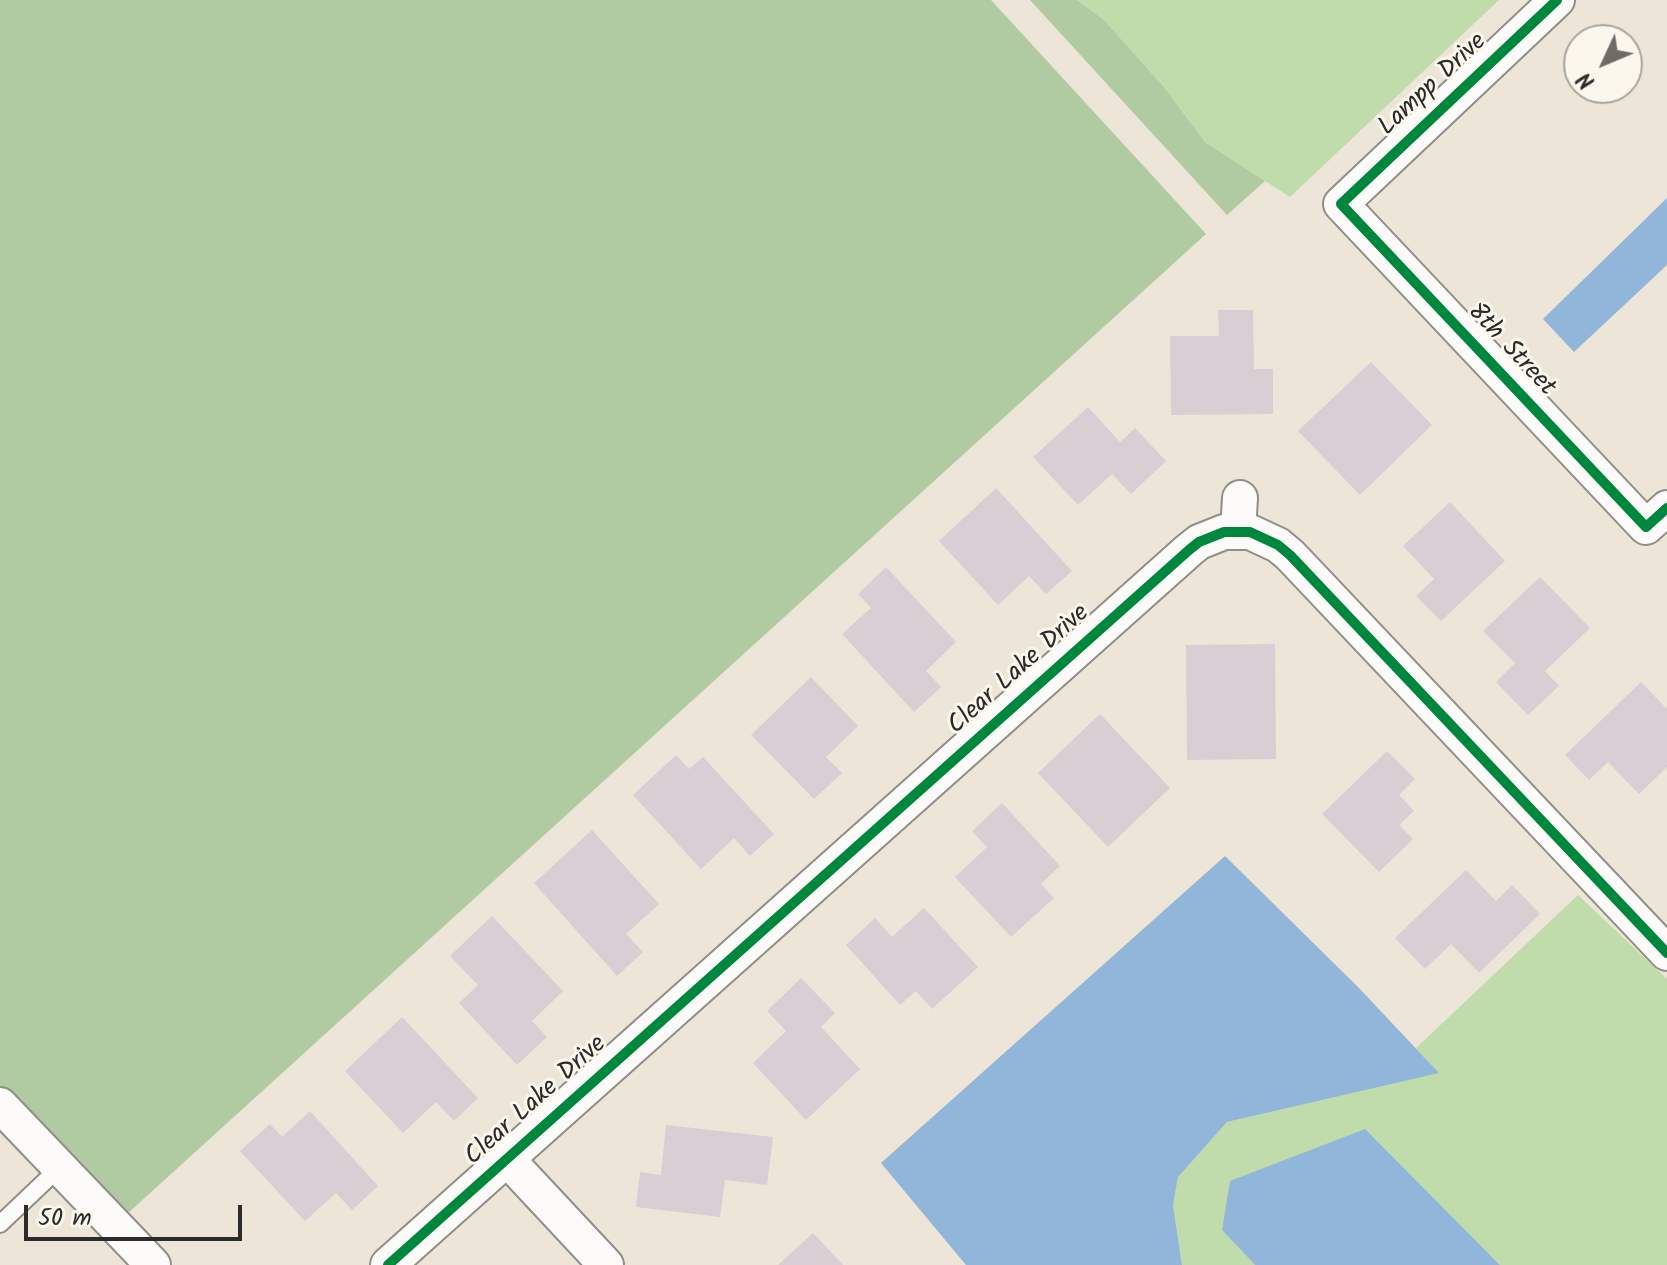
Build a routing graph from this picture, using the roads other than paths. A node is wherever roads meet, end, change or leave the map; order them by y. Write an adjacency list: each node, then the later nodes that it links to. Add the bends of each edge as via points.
1 (1557, 0): 2 (street, Lampp Drive)
2 (1341, 204): 3 (street, 8th Street)
3 (1657, 518)
4 (1667, 953): 6 (street, Clear Lake Drive, via 1290,555 1239,514 1189,550)
5 (0, 1105): 7 (street)
6 (507, 1159): 10 (street, Clear Lake Drive); 11 (street)
7 (60, 1167): 8 (lane); 9 (street)
8 (0, 1224)
9 (153, 1265)
10 (388, 1265)
11 (606, 1265)

